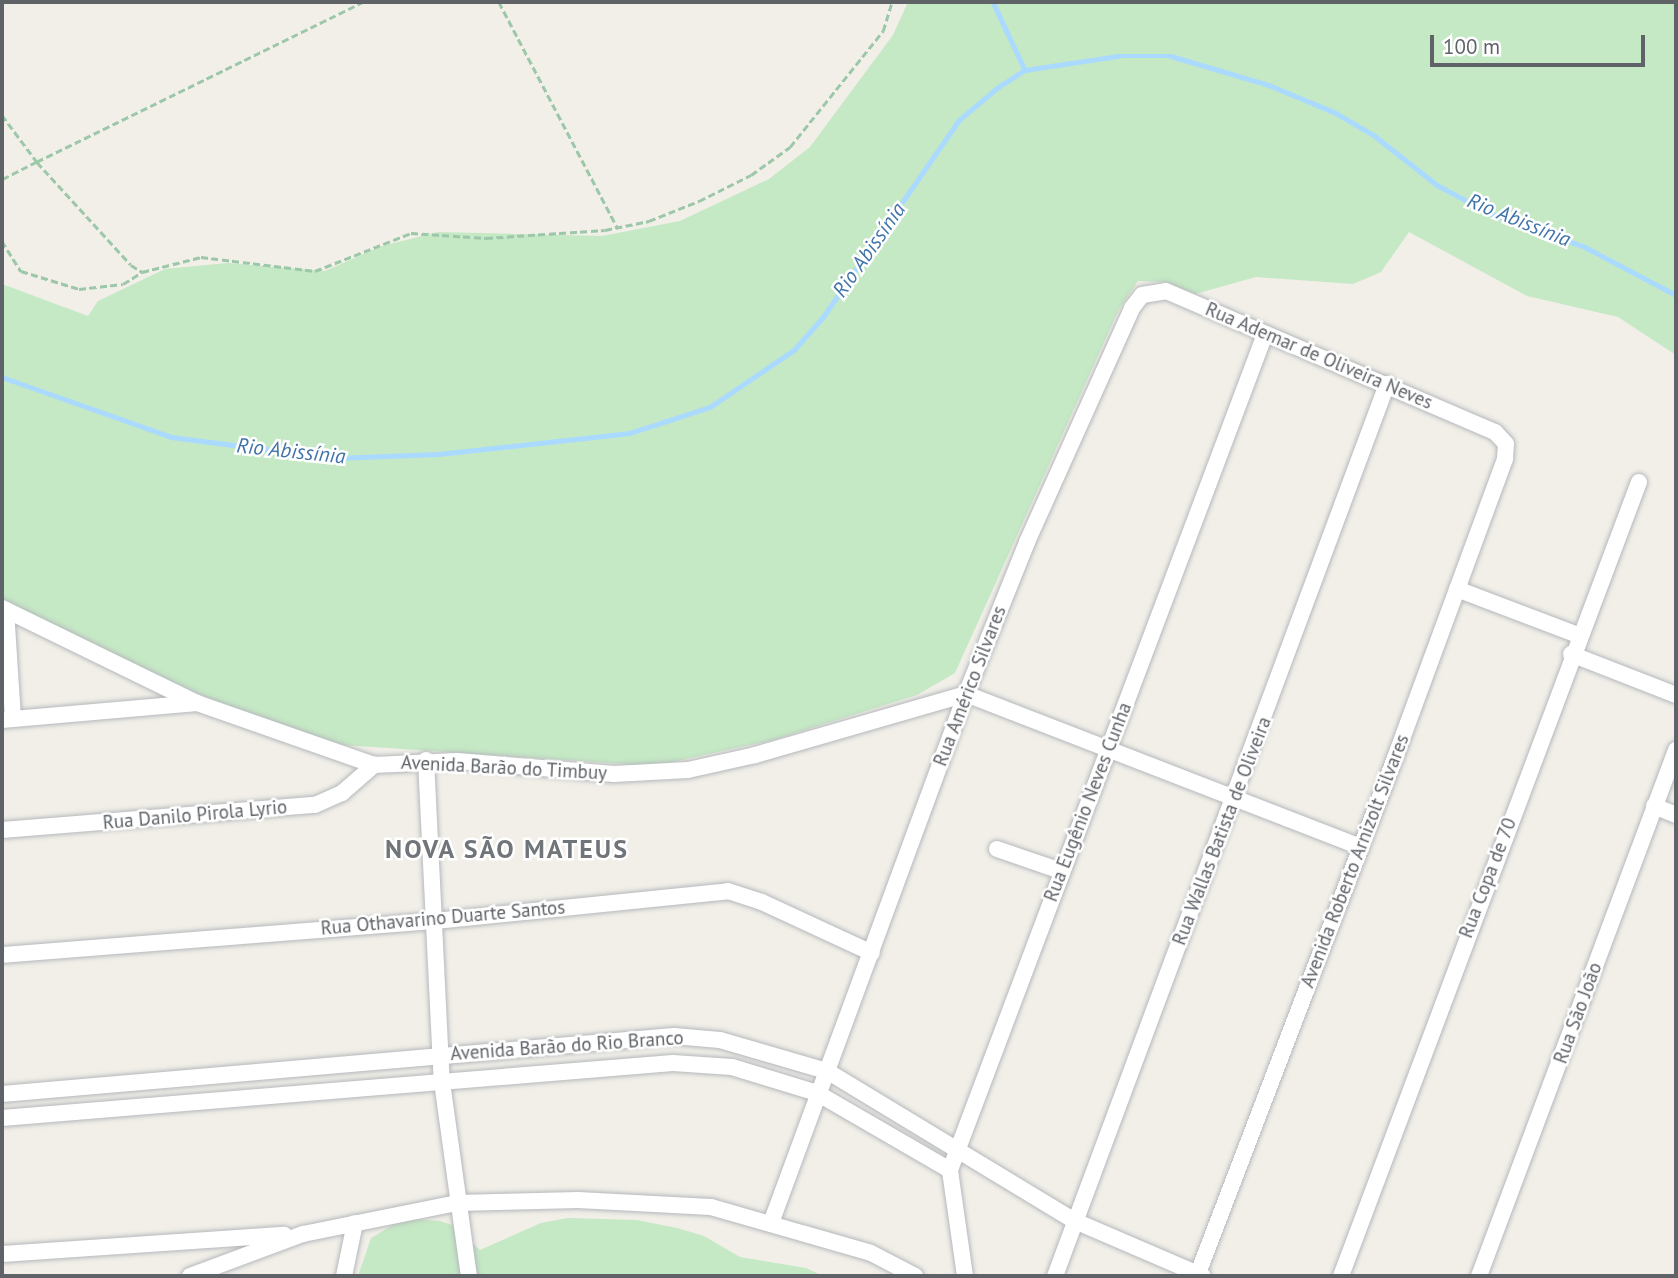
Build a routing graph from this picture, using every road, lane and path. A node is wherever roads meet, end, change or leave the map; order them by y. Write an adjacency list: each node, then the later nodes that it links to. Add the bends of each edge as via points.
1 (364, 2): 5 (path)
2 (499, 2): 7 (path)
3 (892, 2): 7 (path, via 883,31 790,147 751,175 699,201 649,221)
4 (2, 115): 5 (path)
5 (37, 162): 6 (path); 9 (path)
6 (2, 180)
7 (617, 227): 9 (path, via 486,238 411,233 315,271 201,257)
8 (2, 241): 9 (path, via 22,271 79,289 123,284)
9 (142, 272)
10 (1132, 308): 11 (street, Rua Ademar de Oliveira Neves, via 1142,295 1167,292); 19 (street, Rua Américo Silvares)
11 (1265, 334): 12 (street, Rua Ademar de Oliveira Neves); 23 (street, Rua Eugênio Neves Cunha)
12 (1387, 384): 13 (street, Rua Ademar de Oliveira Neves, via 1495,432); 27 (street, Rua Wallas Batista de Oliveira)
13 (1506, 444): 15 (street, Avenida Roberto Arnizolt Silvares, via 1505,459)
14 (1639, 482): 17 (street, Rua Copa de 70)
15 (1457, 589): 17 (street); 31 (street, Avenida Roberto Arnizolt Silvares)
16 (4, 609): 21 (street); 22 (street)
17 (1578, 635): 18 (street, Rua Copa de 70)
18 (1572, 654): 20 (street); 60 (street, Rua Copa de 70)
19 (965, 694): 23 (street); 25 (street, Avenida Barão do Timbuy, via 688,770 614,774); 35 (street, Rua Américo Silvares)
20 (1676, 695)
21 (197, 703): 22 (street, Avenida Barão do Timbuy); 26 (street, Avenida Barão do Timbuy)
22 (7, 720)
23 (1108, 749): 27 (street); 33 (street, Rua Eugênio Neves Cunha)
24 (1676, 750): 28 (street, Rua São João)
25 (426, 760): 26 (street, Avenida Barão do Timbuy); 34 (street)
26 (374, 765): 30 (street, Rua Danilo Pirola Lyrio, via 342,793 315,805)
27 (1235, 799): 31 (street); 48 (street, Rua Wallas Batista de Oliveira)
28 (1654, 806): 29 (street); 61 (street, Rua São João)
29 (1676, 815)
30 (2, 830)
31 (1361, 847): 59 (street, Avenida Roberto Arnizolt Silvares)
32 (997, 849): 33 (street)
33 (1062, 871): 45 (street, Rua Eugênio Neves Cunha)
34 (435, 921): 35 (street, Rua Othavarino Duarte Santos, via 728,891); 36 (street, Rua Othavarino Duarte Santos); 38 (street)
35 (872, 953): 40 (street, Rua Américo Silvares)
36 (2, 955)
37 (674, 1036): 38 (street, Avenida Barão do Rio Branco); 39 (street); 40 (street, Avenida Barão do Rio Branco, via 762,1049)
38 (441, 1055): 41 (street); 43 (street, Avenida Barão do Rio Branco)
39 (673, 1063): 41 (street, Avenida Barão do Rio Branco); 42 (street, Avenida Barão do Rio Branco, via 732,1067)
40 (827, 1071): 42 (street, Rua Américo Silvares); 45 (street, Avenida Barão do Rio Branco)
41 (442, 1082): 44 (street, Avenida Barão do Rio Branco); 47 (street)
42 (817, 1093): 46 (street, Avenida Barão do Rio Branco); 50 (street, Rua Américo Silvares)
43 (2, 1094)
44 (2, 1118)
45 (957, 1149): 46 (street, Rua Eugênio Neves Cunha); 48 (street, Avenida Barão do Rio Branco)
46 (950, 1170): 57 (street, Rua Eugênio Neves Cunha)
47 (457, 1203): 49 (street); 50 (street, via 653,1202 711,1207); 55 (street)
48 (1075, 1221): 58 (street, Rua Wallas Batista de Oliveira); 59 (street, Avenida Barão do Rio Branco)
49 (355, 1223): 51 (street); 54 (street)
50 (771, 1223): 56 (street, via 871,1253)
51 (303, 1234): 52 (street); 53 (street)
52 (2, 1254)
53 (190, 1276)
54 (344, 1276)
55 (469, 1276)
56 (915, 1276)
57 (965, 1276)
58 (1055, 1276)
59 (1199, 1276)
60 (1341, 1276)
61 (1479, 1276)

